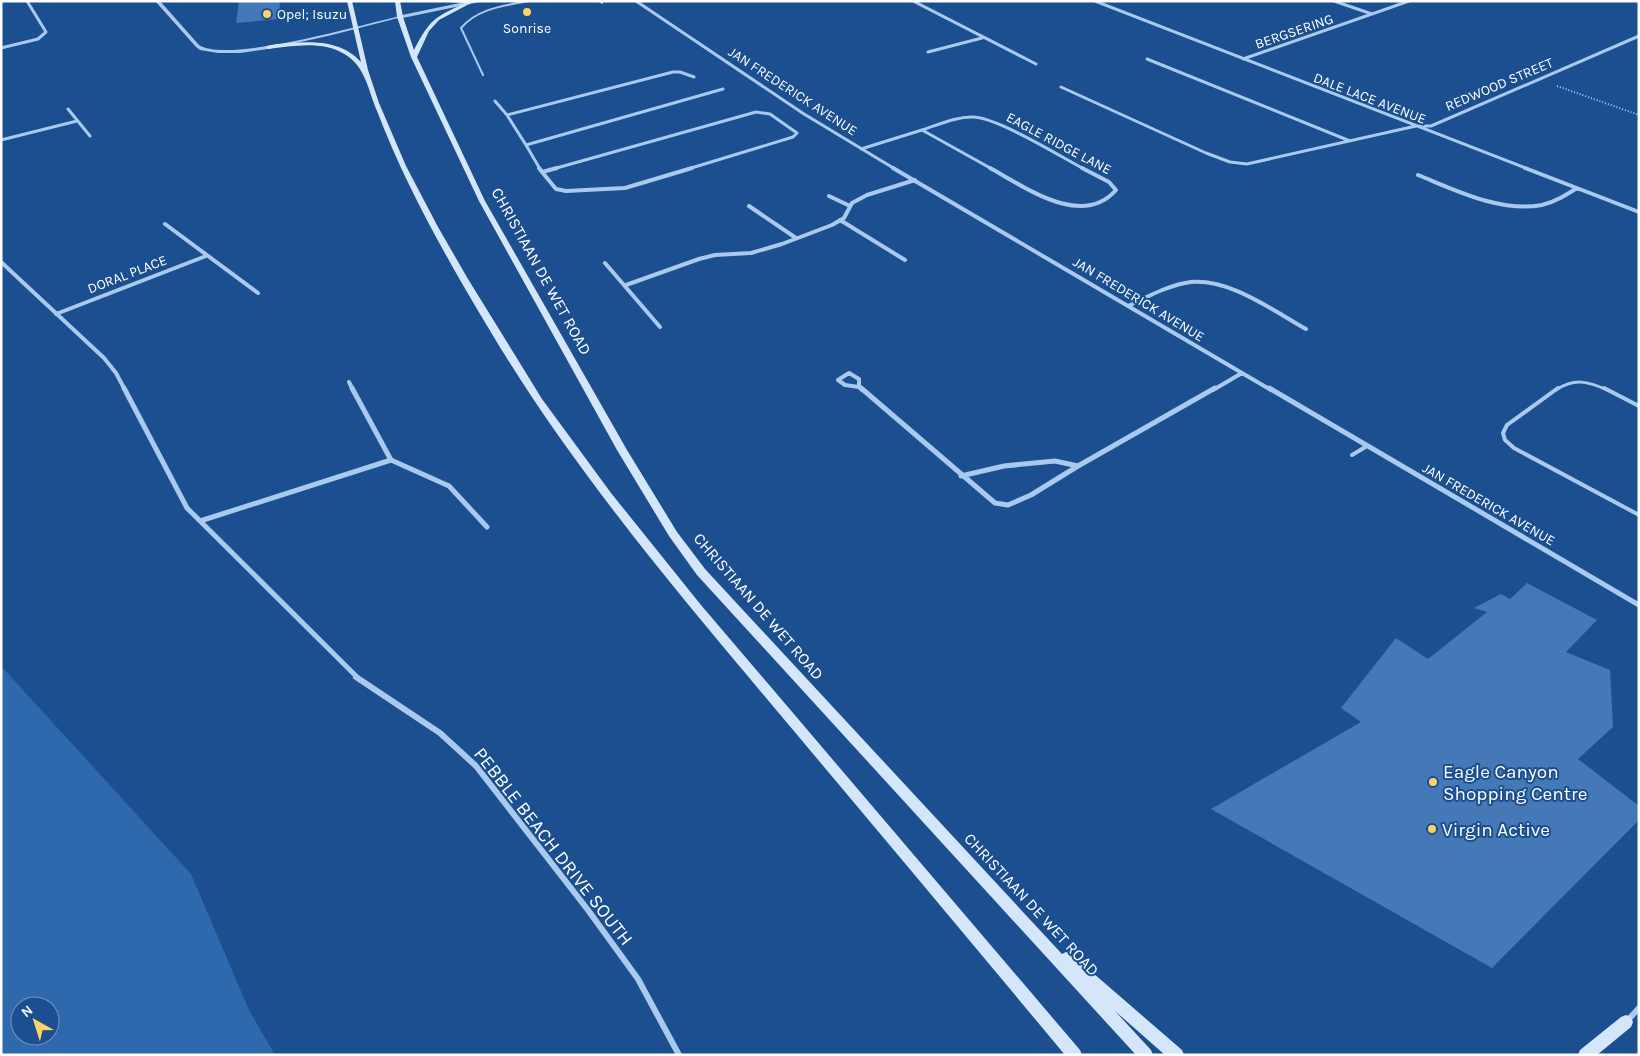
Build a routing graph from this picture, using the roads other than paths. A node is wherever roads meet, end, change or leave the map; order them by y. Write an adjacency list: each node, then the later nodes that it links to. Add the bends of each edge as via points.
1 (27, 1): 20 (street, via 46,32 38,39)
2 (158, 1): 19 (street, via 204,50 226,53)
3 (349, 1): 16 (main road)
4 (397, 1): 15 (main road, CHRISTIAAN DE WET ROAD)
5 (428, 1): 13 (main road)
6 (477, 1): 13 (street)
7 (528, 1): 27 (lane, via 481,13 461,28)
8 (636, 1): 41 (street, JAN FREDERICK AVENUE)
9 (913, 1): 18 (street)
10 (1095, 1): 24 (street, DALE LACE AVENUE)
11 (1334, 1): 14 (street)
12 (1409, 1): 14 (street, BERGSERING)
13 (467, 2): 15 (street); 22 (main road, via 437,19)
14 (1372, 14): 24 (street, BERGSERING)
15 (400, 17): 16 (street); 22 (main road, CHRISTIAAN DE WET ROAD)
16 (354, 28): 19 (street); 26 (main road)
17 (1639, 36): 35 (street, REDWOOD STREET, via 1431,126)
18 (983, 38): 21 (street); 25 (street)
19 (268, 47): 26 (main road, via 309,45 338,48 352,56)
20 (1, 48)
21 (928, 52)
22 (414, 57): 76 (main road, CHRISTIAAN DE WET ROAD, via 482,201 673,534 727,601)
23 (1147, 59): 39 (street)
24 (1243, 59): 35 (street, DALE LACE AVENUE)
25 (1036, 64)
26 (366, 72): 80 (main road, via 389,136 418,198 472,294 550,417 634,529 727,644)
27 (483, 75)
28 (694, 77): 33 (street, via 673,72)
29 (1061, 87): 39 (street, REDWOOD STREET, via 1230,162 1247,164)
30 (723, 89): 40 (street)
31 (495, 102): 33 (street)
32 (68, 109): 34 (street)
33 (507, 115): 40 (street)
34 (77, 121): 37 (street); 38 (street)
35 (1416, 126): 39 (street, REDWOOD STREET); 45 (street, DALE LACE AVENUE)
36 (921, 130): 36 (street, EAGLE RIDGE LANE, via 962,118 991,120 1109,182 1116,190 1112,196 1089,206 1060,204); 41 (street, EAGLE RIDGE LANE)
37 (90, 136)
38 (1, 140)
39 (1350, 141)
40 (526, 145): 42 (street)
41 (861, 149): 44 (street, JAN FREDERICK AVENUE)
42 (542, 172): 42 (street, via 561,191 619,189 798,133 770,114 756,112)
43 (1418, 175): 45 (street, via 1485,200 1527,206 1542,205)
44 (915, 180): 48 (street, via 867,196); 59 (street, JAN FREDERICK AVENUE)
45 (1576, 188): 49 (street, DALE LACE AVENUE)
46 (829, 196): 48 (street)
47 (749, 206): 52 (street)
48 (850, 206): 50 (street)
49 (1639, 212)
50 (840, 220): 52 (street); 54 (street)
51 (165, 224): 53 (street, DORAL PLACE)
52 (796, 238): 57 (street, via 751,253 699,259)
53 (206, 256): 58 (street, DORAL PLACE); 60 (street, DORAL PLACE)
54 (905, 260)
55 (1, 262): 60 (street, PEBBLE BEACH DRIVE SOUTH)
56 (606, 263): 57 (street)
57 (626, 285): 61 (street)
58 (258, 293)
59 (1128, 306): 62 (street, via 1178,283 1216,282); 63 (street, JAN FREDERICK AVENUE)
60 (56, 314): 73 (street, PEBBLE BEACH DRIVE SOUTH, via 116,372 177,491 187,508)
61 (660, 327)
62 (1306, 329)
63 (1242, 373): 67 (street, JAN FREDERICK AVENUE); 70 (street)
64 (349, 382): 69 (street)
65 (859, 387): 71 (street)
66 (1639, 406): 72 (lane, via 1600,387 1576,381 1563,385 1515,419 1503,433 1514,448)
67 (1367, 446): 68 (lane); 75 (street, JAN FREDERICK AVENUE)
68 (1352, 455)
69 (391, 460): 73 (street); 74 (street, via 449,486)
70 (1078, 466): 71 (street, via 1055,461 1004,466); 71 (street, via 1008,505 995,503)
71 (961, 476)
72 (1639, 515)
73 (200, 520): 79 (street, PEBBLE BEACH DRIVE SOUTH, via 353,676 440,733 476,766 638,979)
74 (487, 527)
75 (1639, 604)
76 (1032, 929): 81 (main road, CHRISTIAAN DE WET ROAD); 82 (main road)
77 (1639, 1008): 78 (street)
78 (1626, 1022): 83 (main road); 84 (street)
79 (679, 1055)
80 (1075, 1055)
81 (1146, 1055)
82 (1177, 1055)
83 (1586, 1055)
84 (1597, 1055)

